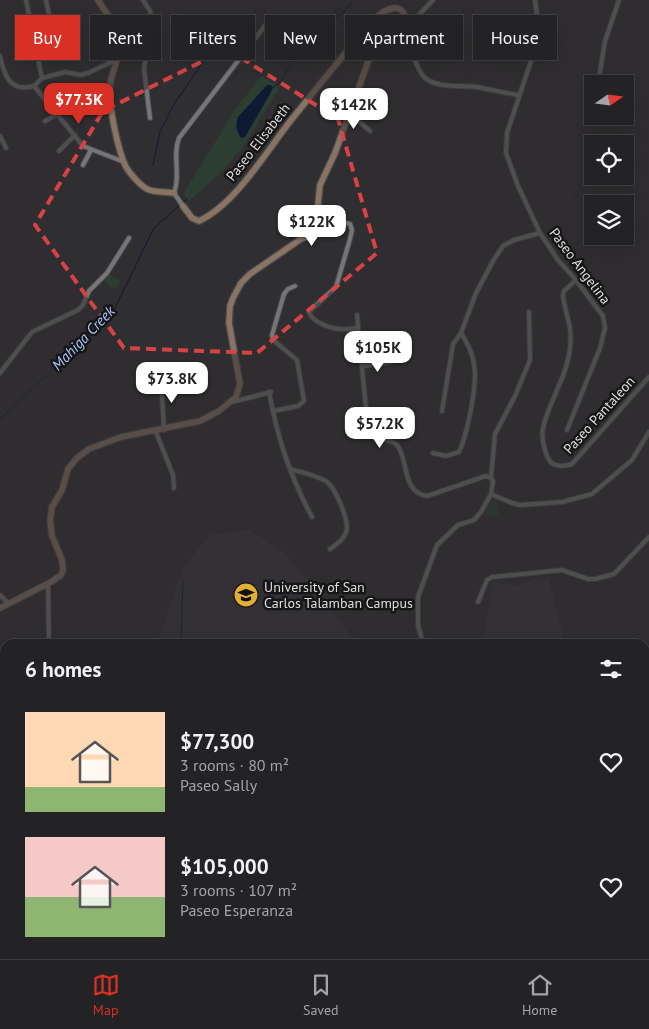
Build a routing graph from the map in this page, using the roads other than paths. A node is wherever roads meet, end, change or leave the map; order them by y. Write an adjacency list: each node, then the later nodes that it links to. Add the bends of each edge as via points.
1 (26, 0): 20 (street)
2 (46, 0): 8 (street)
3 (98, 0): 9 (street)
4 (143, 0): 26 (street, via 152,20 144,69)
5 (432, 0): 12 (street)
6 (535, 0): 22 (street, Paseo Angelina, via 537,43)
7 (619, 0): 19 (street, via 605,41)
8 (49, 15)
9 (108, 15)
10 (379, 15): 11 (street, Paseo Elisabeth, via 387,9 397,8)
11 (404, 15)
12 (418, 15)
13 (265, 26): 36 (street, via 179,138)
14 (345, 54): 37 (street, Paseo Elisabeth, via 234,194 204,219 197,221)
15 (0, 56): 21 (street, via 9,82)
16 (116, 60): 20 (street, via 81,75 65,72); 34 (street, via 110,94)
17 (369, 60): 25 (street)
18 (416, 60): 22 (street, via 421,73 430,81)
19 (599, 75)
20 (42, 78): 21 (street)
21 (34, 86): 24 (street)
22 (520, 96): 38 (street, Paseo Angelina, via 507,133 506,153)
23 (72, 106): 24 (street)
24 (58, 113): 27 (street); 30 (street)
25 (350, 114): 28 (street); 40 (street, via 320,185 313,223)
26 (150, 118)
27 (45, 121)
28 (370, 131)
29 (0, 136): 31 (street)
30 (75, 136): 32 (street); 33 (street)
31 (6, 148)
32 (91, 150): 34 (street); 35 (street)
33 (59, 151)
34 (124, 162): 36 (street, via 147,189)
35 (83, 165)
36 (174, 193): 37 (street, Paseo Elisabeth)
37 (182, 203)
38 (540, 233): 41 (street, Paseo Angelina); 46 (street, via 503,246 476,293)
39 (129, 238): 51 (street, via 78,310 32,332)
40 (298, 241): 45 (street, via 337,224 350,224 352,230 336,287 309,312 313,320 330,326); 54 (street, via 250,274 233,298 229,323 240,384)
41 (576, 280): 52 (street, Paseo Pantaleon, via 563,296 571,332 570,351 543,428 542,438 549,460 559,465 572,464); 58 (street, Paseo Angelina, via 603,316 605,328)
42 (295, 286): 55 (street, via 284,294 272,335 273,340 297,360 304,401 298,406)
43 (529, 312): 63 (street, via 530,360 495,434)
44 (357, 315): 45 (street)
45 (358, 328): 48 (street)
46 (461, 333): 56 (street, via 453,344); 61 (street, via 475,366 466,430 459,452 446,456)
47 (388, 334): 48 (street)
48 (360, 337): 50 (street)
49 (391, 362): 50 (street)
50 (363, 366): 63 (street, via 370,430 373,435 396,444 400,449 414,490 427,496 486,476)
51 (0, 373)
52 (649, 377)
53 (161, 379): 57 (street)
54 (232, 402): 55 (street, via 270,392); 57 (street, via 200,421)
55 (273, 411): 62 (street, via 277,434)
56 (442, 411)
57 (164, 430): 59 (street)
58 (567, 430)
59 (156, 432): 64 (street, via 173,474); 69 (street, via 121,437 89,449 68,469 50,520 63,566 61,575)
60 (649, 432): 65 (street, via 632,460 592,494 562,502 520,505)
61 (433, 453)
62 (290, 469): 66 (street); 68 (street, via 326,481 333,488 347,529 342,540)
63 (491, 478): 65 (street)
64 (174, 488)
65 (491, 494): 75 (street, via 474,520 458,525 437,545 418,597)
66 (312, 517)
67 (649, 537): 71 (street, via 614,574 588,579 562,570 492,577 487,580)
68 (330, 549)
69 (48, 584): 72 (street); 74 (street)
70 (0, 595): 72 (street)
71 (478, 602)
72 (9, 604): 73 (street)
73 (0, 608)
74 (49, 639)
75 (422, 639)

